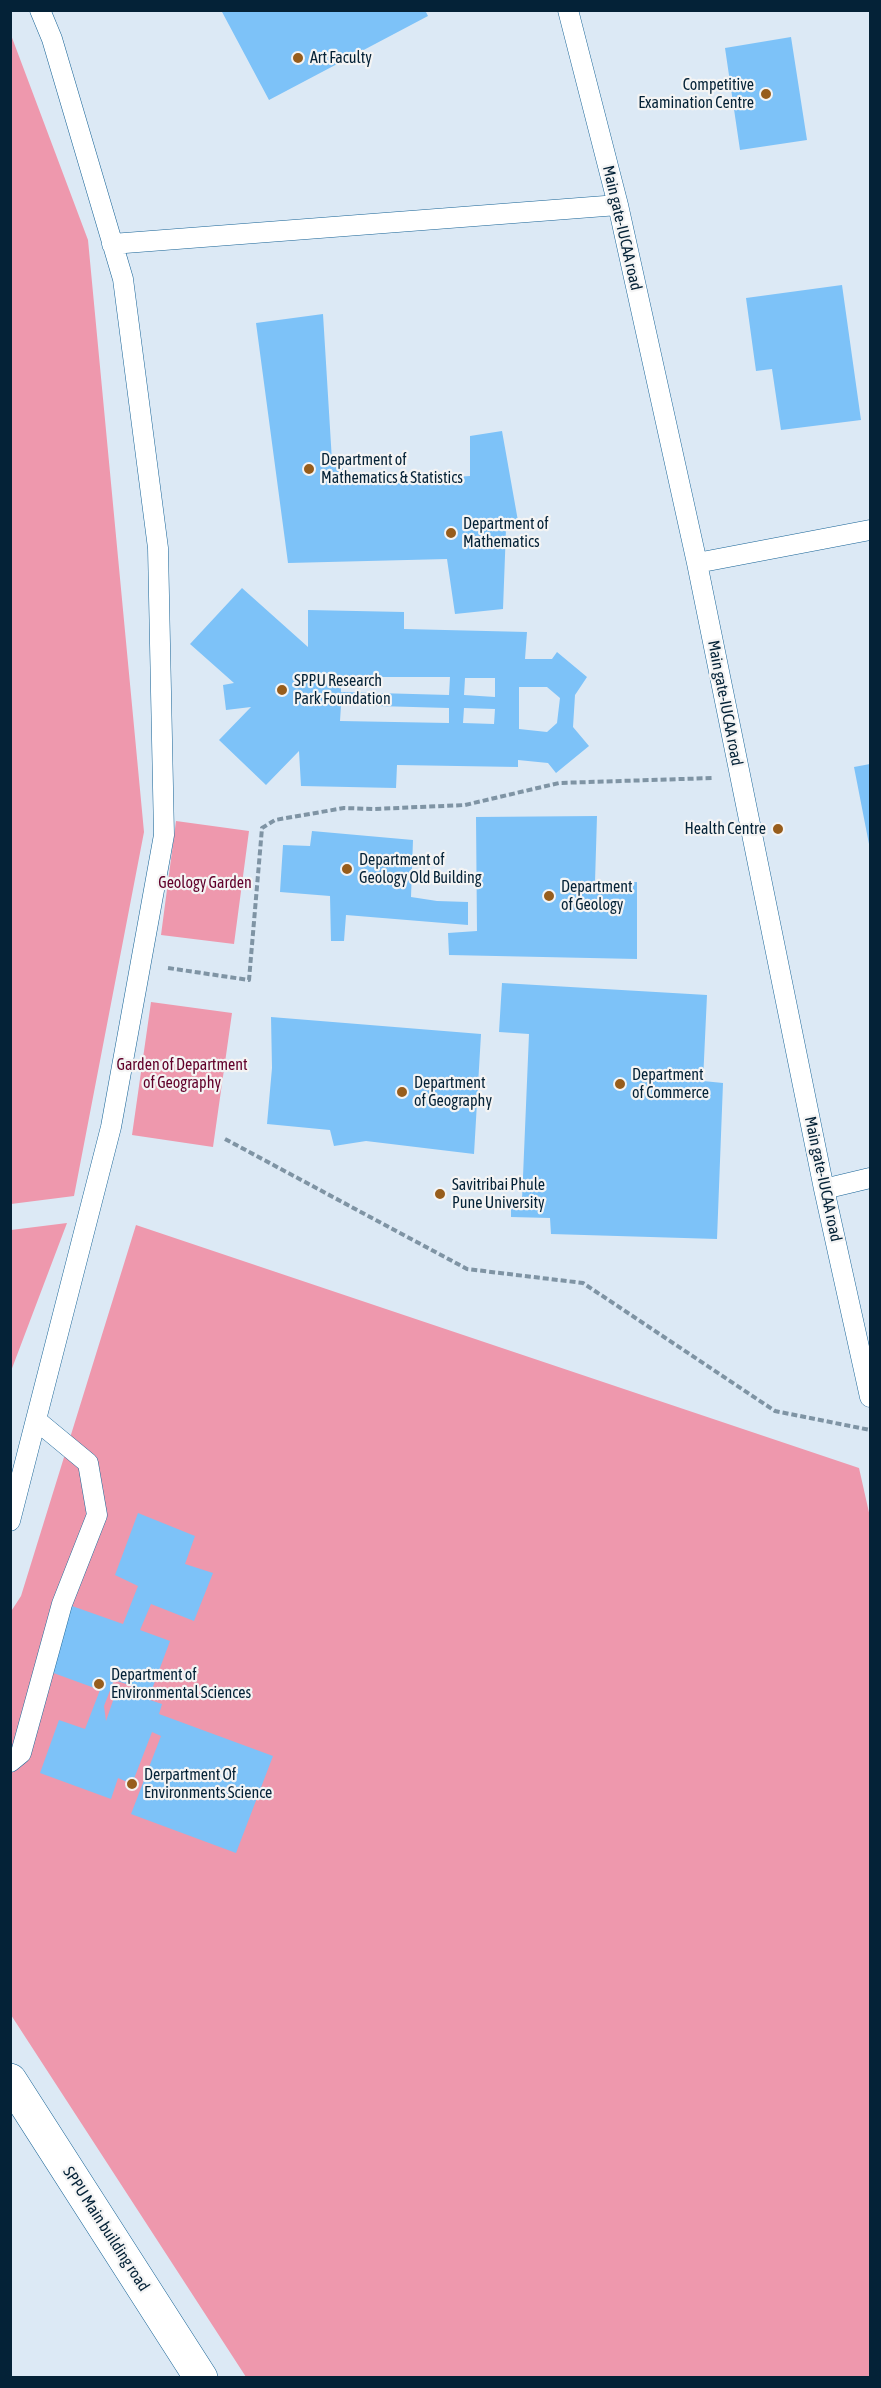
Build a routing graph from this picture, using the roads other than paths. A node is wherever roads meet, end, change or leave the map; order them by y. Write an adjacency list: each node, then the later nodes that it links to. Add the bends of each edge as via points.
1 (40, 10): 4 (lane)
2 (568, 10): 3 (lane, Main gate-IUCAA road)
3 (618, 205): 4 (lane); 6 (lane, Main gate-IUCAA road)
4 (112, 244): 10 (lane, via 123,279 158,548 164,835 111,1127)
5 (870, 530): 6 (lane)
6 (697, 563): 8 (lane, Main gate-IUCAA road)
7 (870, 1178): 8 (lane)
8 (824, 1189): 9 (lane, Main gate-IUCAA road)
9 (870, 1397)
10 (36, 1420): 11 (lane); 12 (lane, via 88,1462 97,1515 62,1604 21,1753)
11 (10, 1521)
12 (10, 1762)
13 (10, 2080): 14 (street, SPPU Main building road)
14 (201, 2378)

